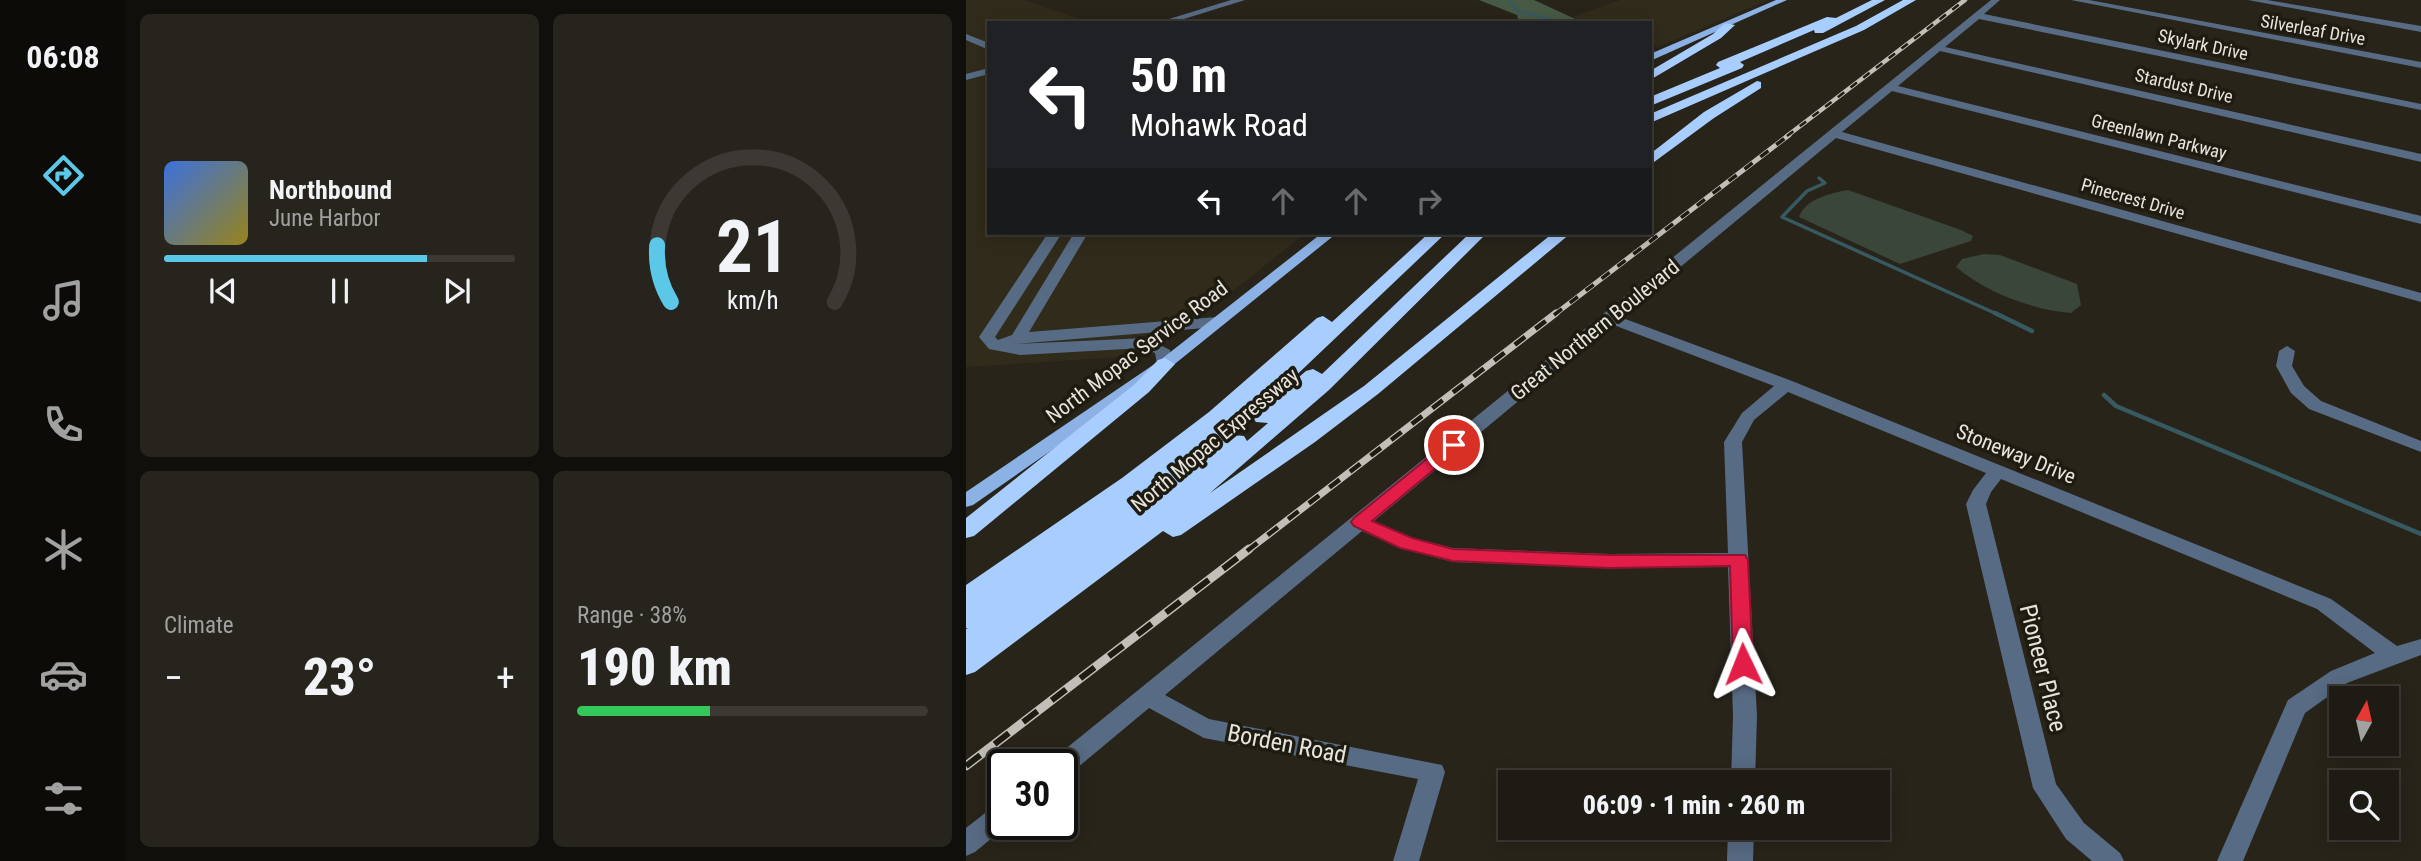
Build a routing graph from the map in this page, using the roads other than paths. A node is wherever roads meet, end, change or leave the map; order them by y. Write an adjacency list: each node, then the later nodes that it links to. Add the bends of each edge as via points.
1 (1241, 0): 11 (street)
2 (1783, 0): 12 (main road)
3 (1867, 0): 26 (highway)
4 (1880, 0): 27 (highway)
5 (1896, 0): 29 (highway, via 1826,36)
6 (1911, 0): 14 (highway)
7 (1996, 0): 10 (street, Great Northern Boulevard)
8 (2075, 0): 21 (street, Silverleaf Drive)
9 (2252, 0): 15 (street)
10 (1979, 16): 19 (street, Great Northern Boulevard); 28 (street, Skylark Drive)
11 (1167, 21)
12 (1729, 25): 20 (main road); 23 (highway)
13 (966, 26): 16 (street)
14 (1860, 29): 30 (highway); 33 (highway, via 1726,104)
15 (2421, 29)
16 (987, 35)
17 (966, 37): 18 (street)
18 (987, 46)
19 (1939, 48): 25 (street, Great Northern Boulevard); 32 (street, Stardust Drive)
20 (1652, 57)
21 (2421, 65)
22 (987, 72): 24 (street)
23 (1652, 75)
24 (966, 77)
25 (1889, 88): 31 (street, Great Northern Boulevard); 34 (street, Greenlawn Parkway)
26 (1652, 94)
27 (1652, 101)
28 (2421, 107)
29 (1652, 110)
30 (1652, 118)
31 (1835, 134): 43 (street, Pinecrest Drive); 44 (street, Great Northern Boulevard)
32 (2421, 158)
33 (1652, 160)
34 (2421, 220)
35 (1054, 235): 48 (street, via 987,337)
36 (1080, 235): 46 (street)
37 (1327, 235): 45 (main road, North Mopac Service Road)
38 (1422, 235): 52 (highway, North Mopac Expressway)
39 (1436, 235): 47 (highway)
40 (1460, 235): 62 (highway, via 1307,380 1220,455)
41 (1477, 235): 59 (highway, North Mopac Expressway, via 1300,406)
42 (1561, 235): 59 (highway, via 1308,437 1161,537)
43 (2421, 298)
44 (1610, 318): 51 (street, Stoneway Drive); 56 (street, Great Northern Boulevard)
45 (1217, 322): 46 (street); 50 (main road, North Mopac Service Road)
46 (1018, 338): 48 (street)
47 (1319, 344): 52 (highway, via 1258,392); 61 (highway, via 1278,384 1149,489)
48 (995, 346): 50 (street, via 1020,350 1146,343 1162,350)
49 (2287, 351): 53 (street, via 2284,366 2297,389 2315,405)
50 (1165, 364): 55 (main road, North Mopac Service Road); 57 (highway, via 1142,388)
51 (1786, 385): 54 (street, Stoneway Drive); 58 (street, via 1748,415 1733,442)
52 (1216, 416): 60 (highway, North Mopac Expressway, via 1119,491)
53 (2421, 447)
54 (1998, 471): 64 (street, Stoneway Drive, via 2324,604); 74 (street, Pioneer Place, via 1976,503 2045,788 2075,831)
55 (966, 501)
56 (1360, 522): 58 (street, via 1407,543 1453,555); 66 (street, Great Northern Boulevard)
57 (966, 530)
58 (1739, 560): 68 (street)
59 (1103, 567): 65 (highway, North Mopac Expressway)
60 (966, 597)
61 (966, 619)
62 (966, 643)
63 (2421, 647): 64 (street)
64 (2394, 656): 75 (street, via 2329,682 2296,707)
65 (966, 665)
66 (1148, 697): 67 (street, Great Northern Boulevard); 72 (street, Borden Road, via 1204,728 1433,772)
67 (1078, 753)
68 (1743, 770)
69 (987, 827): 71 (street)
70 (1741, 840): 73 (street)
71 (966, 844)
72 (1406, 861)
73 (1740, 861)
74 (2111, 861)
75 (2230, 861)

